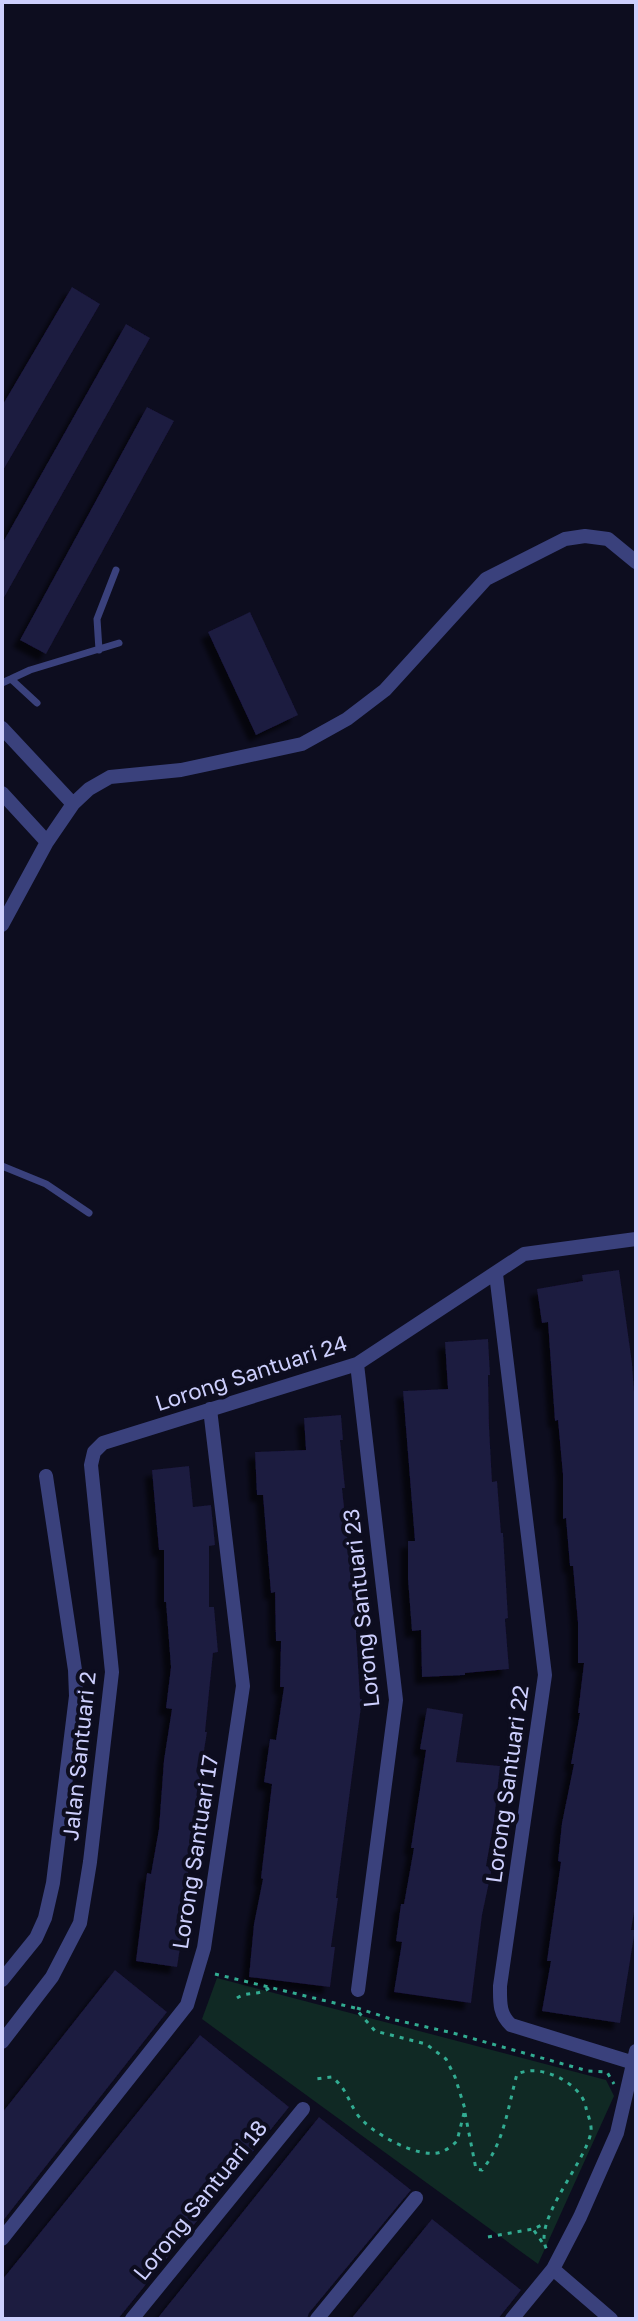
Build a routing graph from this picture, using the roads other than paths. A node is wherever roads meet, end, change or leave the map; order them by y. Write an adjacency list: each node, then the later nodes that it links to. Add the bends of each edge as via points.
1 (636, 562): 10 (street, via 608,539 565,539 486,579 385,690 302,744 181,770 110,777)
2 (116, 570): 4 (lane, via 97,619)
3 (119, 643): 4 (lane)
4 (99, 650): 5 (lane)
5 (11, 679): 6 (lane); 7 (lane)
6 (2, 683)
7 (37, 703)
8 (2, 728): 10 (street)
9 (2, 793): 11 (street)
10 (73, 804): 11 (street)
11 (47, 842): 12 (street)
12 (2, 925)
13 (2, 1166): 14 (lane, via 46,1184)
14 (89, 1213)
15 (636, 1239): 16 (street, Lorong Santuari 24, via 524,1254)
16 (496, 1274): 17 (street, Lorong Santuari 24); 24 (street, Lorong Santuari 22, via 545,1675 500,2003 503,2018 511,2025)
17 (357, 1364): 18 (street, Lorong Santuari 24); 22 (street, Lorong Santuari 23, via 396,1700)
18 (210, 1409): 19 (street, Lorong Santuari 24, via 103,1443); 27 (street, Lorong Santuari 17, via 243,1686 204,1948 187,2005)
19 (94, 1452): 23 (street, Jalan Santuari 2, via 91,1465 112,1672 90,1862 80,1923 52,1977)
20 (46, 1476): 21 (street, via 76,1696 45,1918 36,1938)
21 (2, 1980)
22 (358, 1990)
23 (2, 2042)
24 (635, 2057): 28 (street, via 617,2133)
25 (303, 2109): 29 (street, Lorong Santuari 18)
26 (416, 2198): 30 (street)
27 (2, 2239)
28 (553, 2269): 31 (street); 32 (street)
29 (132, 2319)
30 (317, 2319)
31 (512, 2319)
32 (611, 2319)

